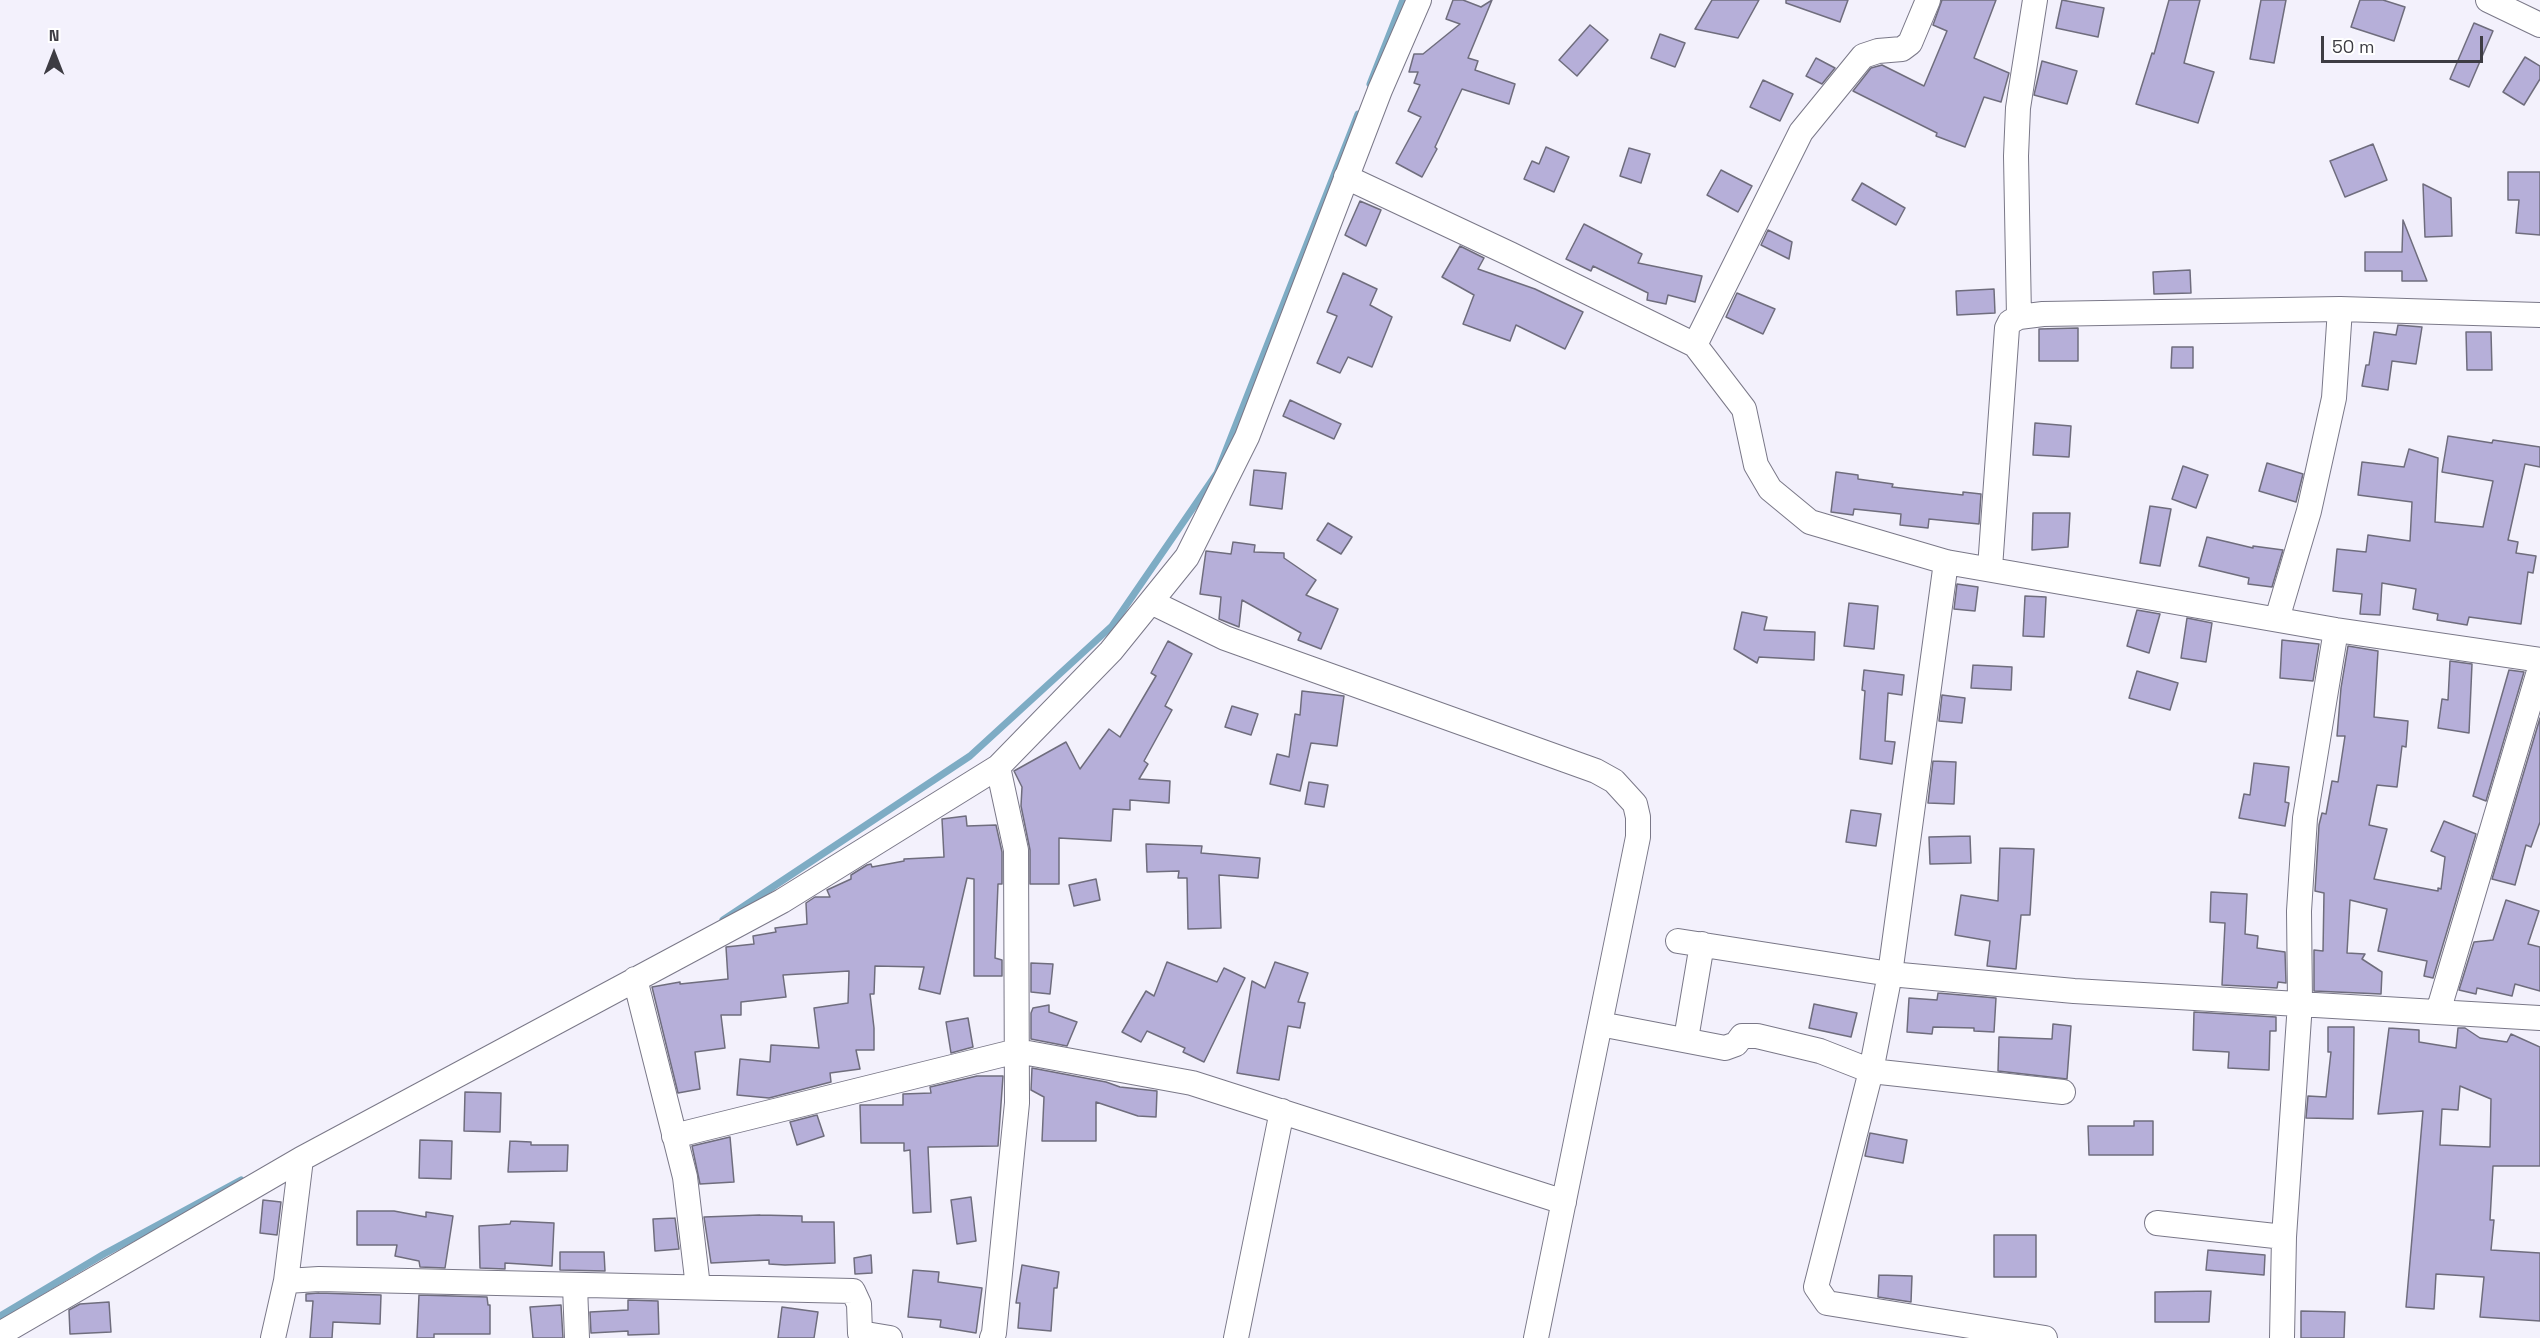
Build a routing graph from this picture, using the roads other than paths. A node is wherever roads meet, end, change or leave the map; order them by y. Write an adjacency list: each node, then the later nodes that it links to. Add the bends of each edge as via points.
1 (1419, 0): 6 (street)
2 (1928, 0): 10 (street, via 1910,43 1892,52 1863,56 1801,132)
3 (2035, 0): 9 (street, via 2018,108)
4 (2488, 0): 5 (street)
5 (2540, 25)
6 (1346, 177): 10 (street); 13 (street, via 1247,437 1187,557)
7 (2340, 309): 8 (street); 9 (street); 14 (street, via 2334,398 2309,510)
8 (2540, 315)
9 (2019, 317): 12 (street, via 2007,328)
10 (1695, 345): 11 (street, via 1744,410 1756,465 1770,489 1810,522)
11 (1946, 562): 12 (street); 21 (street)
12 (1990, 568): 14 (street)
13 (1151, 602): 18 (street, via 1111,651); 26 (street, via 1225,638 1585,766 1614,781 1635,804 1638,837)
14 (2277, 620): 15 (street)
15 (2336, 630): 16 (street); 23 (street, via 2305,818 2299,911)
16 (2540, 660)
17 (2540, 668): 24 (street)
18 (998, 767): 22 (street, via 782,902); 28 (street, via 1016,850)
19 (1677, 941): 20 (street)
20 (1702, 944): 21 (street); 27 (street)
21 (1890, 974): 23 (street, via 2074,991); 29 (street)
22 (635, 980): 32 (street); 33 (street)
23 (2300, 1003): 24 (street); 36 (street)
24 (2438, 1012): 25 (street)
25 (2540, 1018)
26 (1600, 1024): 27 (street); 34 (street)
27 (1686, 1039): 29 (street, via 1725,1048 1736,1044 1742,1036 1757,1036 1820,1051)
28 (1017, 1051): 31 (street, via 1192,1083); 32 (street); 45 (street, via 1016,1114)
29 (1871, 1071): 30 (street); 48 (street, via 1816,1287 1821,1297 1827,1303)
30 (2063, 1092)
31 (1282, 1111): 34 (street); 46 (street)
32 (674, 1136): 39 (street, via 684,1177)
33 (301, 1159): 37 (street); 40 (street)
34 (1564, 1202): 47 (street)
35 (2157, 1223): 36 (street)
36 (2284, 1237): 49 (street)
37 (286, 1281): 38 (street); 42 (street)
38 (575, 1286): 39 (street); 43 (street)
39 (698, 1287): 41 (street, via 853,1291 859,1304)
40 (0, 1334)
41 (860, 1336): 44 (street)
42 (273, 1338)
43 (577, 1338)
44 (890, 1338)
45 (992, 1338)
46 (1236, 1338)
47 (1536, 1338)
48 (2045, 1338)
49 (2282, 1338)

